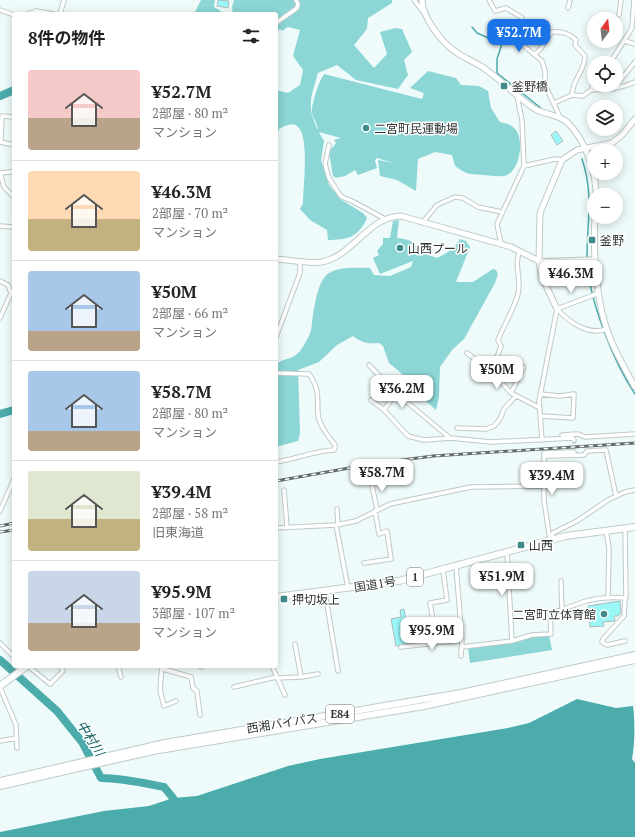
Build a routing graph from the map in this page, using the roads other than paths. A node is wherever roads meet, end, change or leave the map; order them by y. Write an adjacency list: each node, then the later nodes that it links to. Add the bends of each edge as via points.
1 (64, 0): 11 (street)
2 (296, 0): 15 (street, via 297,8)
3 (414, 0): 13 (street)
4 (422, 0): 13 (street)
5 (489, 0): 18 (street, via 495,11 506,8 521,17 528,32 524,46)
6 (570, 0): 9 (street)
7 (621, 0): 12 (street)
8 (634, 0): 16 (street, via 632,28)
9 (568, 8)
10 (0, 10): 14 (street)
11 (61, 12)
12 (619, 12)
13 (425, 13): 25 (street, via 444,43 456,53 484,68)
14 (12, 14)
15 (278, 22)
16 (625, 41): 17 (street); 19 (street)
17 (635, 44)
18 (535, 54): 26 (street, via 541,50 552,32 568,34 576,40 576,46 585,56 585,61 572,87); 27 (street, via 544,66 545,84)
19 (615, 56)
20 (635, 62): 21 (street)
21 (623, 77)
22 (635, 82): 23 (street)
23 (623, 88)
24 (588, 92): 26 (street, via 583,96)
25 (516, 93): 29 (street, via 539,111); 36 (street, via 522,120)
26 (572, 95): 27 (street)
27 (554, 103): 29 (street)
28 (12, 117): 31 (street, via 2,116)
29 (560, 117): 34 (street, via 568,123)
30 (635, 119): 34 (street, via 612,143)
31 (1, 142): 32 (street)
32 (12, 145)
33 (329, 145): 41 (street, via 325,164 329,178 338,192 342,197)
34 (585, 149): 35 (street, via 568,154); 38 (street, via 592,168)
35 (562, 160): 36 (street, via 555,159); 51 (street, via 540,213)
36 (524, 166): 40 (street)
37 (12, 170): 39 (street, via 0,173 4,187)
38 (595, 188)
39 (12, 194)
40 (502, 212): 42 (street, via 478,207 463,198 455,197 437,205); 46 (street, via 497,224)
41 (385, 219): 42 (street, via 401,216); 50 (street, via 332,258 322,262)
42 (423, 222): 46 (street)
43 (595, 224): 49 (street)
44 (0, 226): 45 (street)
45 (12, 226)
46 (501, 244): 47 (street)
47 (520, 251): 51 (street); 62 (street, via 517,259 520,280 518,294 498,340 501,346)
48 (278, 259): 50 (street)
49 (593, 259): 51 (street); 54 (street)
50 (300, 261): 58 (street, via 300,273)
51 (539, 261): 55 (street, via 541,275)
52 (0, 281): 53 (street, via 8,285)
53 (12, 293): 56 (street)
54 (599, 293): 55 (street); 57 (street)
55 (557, 309): 57 (street, via 582,328); 67 (street)
56 (0, 318)
57 (604, 330): 64 (street)
58 (278, 332)
59 (467, 353): 62 (street)
60 (369, 365): 65 (street)
61 (524, 367): 66 (street)
62 (492, 372): 66 (street)
63 (278, 373): 81 (street, via 309,374 318,390 318,414 321,423 335,445 335,448)
64 (635, 387)
65 (396, 393): 71 (street); 76 (street)
66 (511, 394): 68 (street)
67 (540, 394): 70 (street); 72 (street, via 574,394 573,418)
68 (515, 397): 70 (street); 73 (street, via 494,426)
69 (371, 400): 71 (street)
70 (540, 408): 72 (street)
71 (384, 410): 76 (street, via 408,436 414,439)
72 (541, 416): 77 (street)
73 (457, 428)
74 (635, 434): 75 (street, via 584,437 578,434)
75 (562, 435)
76 (450, 438): 77 (street, via 479,441)
77 (542, 440): 78 (street)
78 (574, 440)
79 (574, 452): 80 (street)
80 (544, 455): 84 (street); 87 (street, via 584,454 587,451 606,450)
81 (278, 462)
82 (371, 481): 89 (street)
83 (12, 484): 90 (street)
84 (544, 486): 89 (street, via 472,487 410,499); 97 (street)
85 (284, 490): 92 (street)
86 (635, 490): 87 (street)
87 (616, 496): 97 (street, via 553,533)
88 (337, 509): 91 (street)
89 (376, 510): 91 (street, via 356,521); 99 (street, via 379,534 387,531 391,560)
90 (0, 511)
91 (337, 524): 92 (street); 103 (street)
92 (287, 527): 94 (street)
93 (635, 527): 95 (highway, 国道1号 / 1)
94 (278, 528)
95 (625, 528): 96 (highway, 国道1号 / 1); 107 (street)
96 (606, 530): 97 (highway, 国道1号 / 1); 106 (street, via 609,548)
97 (550, 540): 98 (highway, 国道1号 / 1)
98 (507, 552): 100 (highway, 国道1号 / 1); 110 (street)
99 (364, 563)
100 (456, 566): 101 (highway, 国道1号 / 1); 109 (street)
101 (443, 570): 103 (highway, 国道1号 / 1, via 399,581); 113 (street, via 447,600 430,603)
102 (561, 581): 108 (street)
103 (348, 588): 104 (highway, 国道1号 / 1)
104 (325, 592): 105 (highway, 国道1号 / 1); 127 (street)
105 (278, 597)
106 (608, 598): 107 (street); 108 (street, via 586,601)
107 (625, 598): 111 (street, via 624,616 602,642 607,645)
108 (562, 610): 110 (street, via 550,613 551,634 532,635)
109 (462, 640): 113 (street); 116 (street)
110 (512, 641): 116 (street)
111 (625, 641)
112 (0, 643): 118 (street)
113 (437, 643): 115 (street)
114 (295, 644): 131 (street)
115 (401, 647)
116 (462, 647): 119 (street)
117 (635, 654): 140 (highway, 西湘バイパス / E84, via 461,693 199,736)
118 (12, 655)
119 (461, 656)
120 (635, 660): 140 (highway, 西湘バイパス / E84, via 445,702 177,746)
121 (24, 668): 132 (highway)
122 (30, 668): 123 (street, via 50,684 64,670)
123 (62, 668)
124 (119, 668): 129 (street)
125 (162, 668): 135 (street, via 160,690 164,706); 136 (street, via 191,677 193,688 197,691)
126 (273, 668): 130 (street)
127 (338, 671)
128 (318, 674): 131 (street)
129 (121, 677)
130 (277, 677): 131 (street); 133 (street); 134 (street)
131 (301, 677)
132 (2, 683): 137 (street, via 16,725)
133 (234, 688)
134 (285, 695)
135 (176, 700)
136 (200, 715)
137 (16, 738): 138 (street); 139 (street)
138 (0, 741)
139 (17, 748)
140 (45, 773): 141 (highway, 西湘バイパス / E84); 142 (highway, 西湘バイパス / E84)
141 (0, 781)
142 (0, 786)

